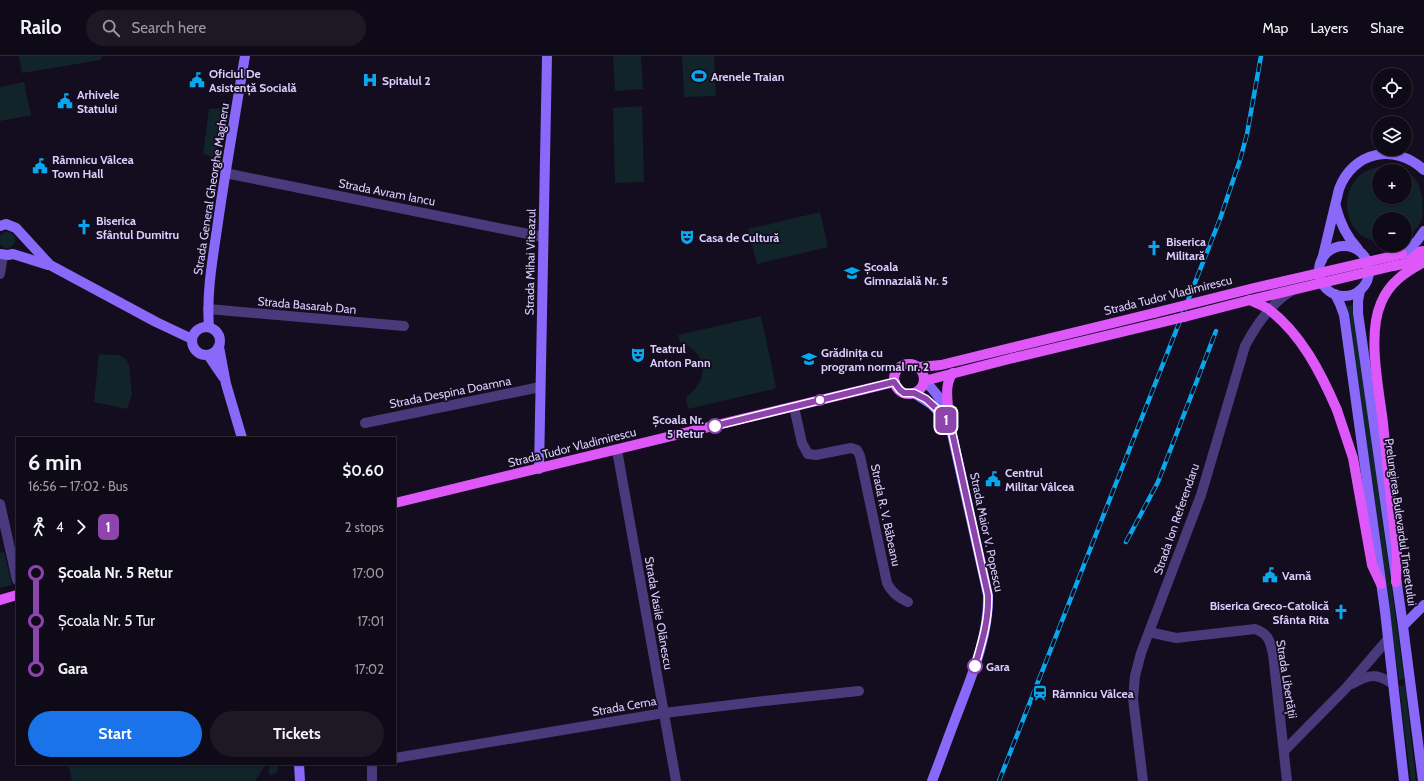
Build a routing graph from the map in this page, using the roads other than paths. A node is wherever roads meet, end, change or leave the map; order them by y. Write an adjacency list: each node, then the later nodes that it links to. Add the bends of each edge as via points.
1 (245, 56): 4 (main road, Strada General Gheorghe Magheru)
2 (547, 56): 9 (main road, Strada Mihai Viteazul)
3 (1424, 170): 5 (main road, via 1408,158 1389,154 1375,155 1362,160 1351,168 1342,180)
4 (225, 173): 9 (street, Strada Avram Iancu); 24 (main road, Strada General Gheorghe Magheru)
5 (1336, 204): 12 (main road, via 1346,234); 15 (main road)
6 (0, 224): 8 (main road, via 11,225)
7 (1424, 231): 14 (main road, bridge, via 1417,241)
8 (19, 232): 13 (main road, via 22,242 20,247); 17 (main road)
9 (543, 237): 36 (main road, Strada Mihai Viteazul)
10 (1424, 247): 14 (main road)
11 (1424, 251): 14 (main road, Strada Tudor Vladimirescu)
12 (1362, 253): 14 (main road, via 1376,257); 15 (main road, via 1352,247 1338,246 1331,249); 20 (main road, via 1369,264)
13 (5, 254): 17 (main road); 18 (street)
14 (1400, 254): 20 (main road, via 1380,266); 29 (main road, Strada Tudor Vladimirescu, bridge, via 1254,288)
15 (1322, 260): 19 (main road, via 1319,267)
16 (1424, 261): 23 (main road, Strada Tudor Vladimirescu, bridge); 47 (main road, via 1403,274 1385,293 1375,324 1375,349 1397,553)
17 (50, 265): 27 (main road, via 156,322)
18 (0, 274)
19 (1321, 280): 22 (main road, via 1324,286); 55 (street, Strada Ion Referendaru, via 1282,296 1256,326 1245,346 1201,495)
20 (1368, 280): 21 (main road)
21 (1360, 290): 22 (main road, via 1348,296); 47 (main road, Prelungirea Bulevardul Tineretului, via 1358,313)
22 (1335, 294): 48 (main road, via 1344,315)
23 (1250, 300): 29 (main road, Strada Tudor Vladimirescu, bridge); 48 (main road, bridge, via 1270,311 1291,331 1323,378 1349,442 1372,565)
24 (208, 309): 25 (street, Strada Basarab Dan); 26 (main road, Strada General Gheorghe Magheru)
25 (404, 326)
26 (210, 327): 27 (main road, via 198,329); 28 (main road, via 218,333)
27 (192, 338): 30 (main road, via 197,352)
28 (220, 346): 30 (main road); 35 (main road)
29 (1011, 353): 31 (main road, Strada Tudor Vladimirescu); 32 (main road, Strada Tudor Vladimirescu)
30 (208, 355): 35 (main road)
31 (919, 367): 33 (main road); 34 (main road, Strada Tudor Vladimirescu, via 909,364 902,366 896,371)
32 (953, 374): 33 (main road, Strada Tudor Vladimirescu); 39 (main road, via 947,386)
33 (924, 381): 37 (main road, via 920,389); 39 (main road, Strada Maior V. Popescu, via 942,401)
34 (894, 382): 37 (main road, via 904,393); 38 (main road, Strada Tudor Vladimirescu)
35 (226, 384): 41 (main road)
36 (540, 387): 40 (street, Strada Despina Doamna); 43 (main road, Strada Mihai Viteazul)
37 (914, 393): 39 (main road, via 932,404)
38 (794, 407): 42 (main road, Strada Tudor Vladimirescu); 52 (street, Strada R. V. Băbeanu, via 802,443 808,454 816,455 851,448 857,450 887,583 891,591)
39 (949, 420): 68 (main road, Strada Maior V. Popescu, via 988,595 988,610 975,666)
40 (365, 423)
41 (242, 437)
42 (617, 450): 43 (main road, Strada Tudor Vladimirescu); 60 (street, Strada Vasile Olănescu)
43 (539, 468): 44 (main road, Strada Tudor Vladimirescu)
44 (396, 503)
45 (0, 504): 46 (street)
46 (16, 576)
47 (1396, 582): 49 (main road, Prelungirea Bulevardul Tineretului)
48 (1381, 584): 56 (main road)
49 (1398, 595): 53 (main road, via 1411,610); 54 (main road, Prelungirea Bulevardul Tineretului)
50 (16, 596): 51 (main road)
51 (0, 600)
52 (908, 602)
53 (1421, 608): 54 (main road)
54 (1402, 626): 72 (main road, Prelungirea Bulevardul Tineretului)
55 (1148, 632): 61 (street, Strada Libertății, via 1176,638 1255,629 1267,635 1273,654); 69 (street, Strada Ion Referendaru, via 1140,653 1133,699)
56 (1388, 639): 57 (main road); 58 (street, Strada Libertății)
57 (1393, 684): 58 (street, Strada Libertății, via 1382,677 1371,675); 71 (main road)
58 (1346, 688): 61 (street, Strada Libertății)
59 (859, 692): 60 (street, Strada Cerna)
60 (664, 713): 62 (street, Strada Cerna); 67 (street, Strada Vasile Olănescu)
61 (1284, 751): 70 (street, Strada Libertății)
62 (396, 758)
63 (299, 765): 65 (main road)
64 (372, 765): 66 (street)
65 (300, 781)
66 (372, 781)
67 (676, 781)
68 (932, 781)
69 (1143, 781)
70 (1287, 781)
71 (1404, 781)
72 (1422, 781)

